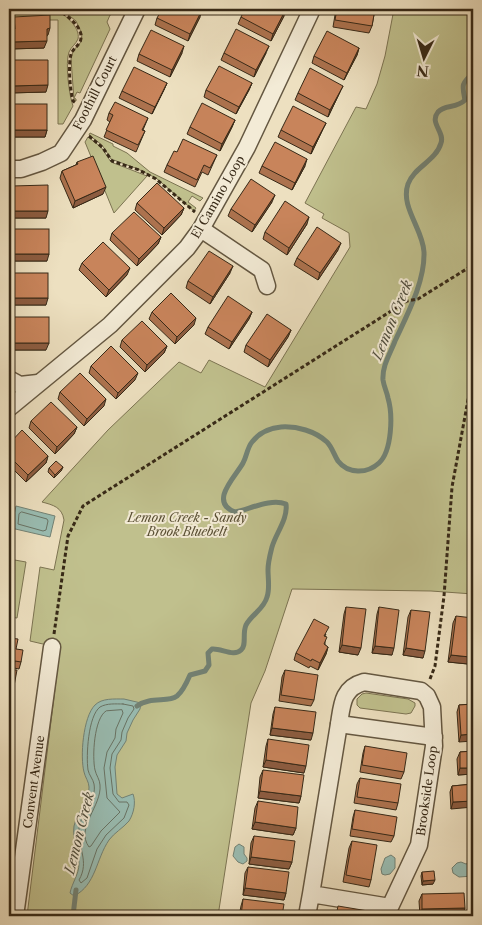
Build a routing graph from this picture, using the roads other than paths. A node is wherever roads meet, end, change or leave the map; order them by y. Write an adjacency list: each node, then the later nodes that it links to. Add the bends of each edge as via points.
1 (137, 9): 3 (street, Foothill Court, via 83,120 61,153 21,170)
2 (312, 9): 4 (street, El Camino Loop, via 247,147)
3 (9, 169)
4 (201, 229): 5 (street, via 262,270); 7 (street, El Camino Loop, via 187,248 110,325)
5 (267, 286)
6 (9, 379): 7 (street, via 20,385)
7 (38, 383): 8 (street, El Camino Loop)
8 (9, 408)
9 (52, 647): 13 (street, Convent Avenue)
10 (339, 724): 11 (street, Brookside Loop); 11 (street, Brookside Loop, via 343,700 355,684 364,682 413,688 430,701); 12 (street, Brookside Loop)
11 (434, 737): 12 (street, Brookside Loop, via 419,845 390,907)
12 (311, 894): 14 (street, Brookside Loop)
13 (15, 916)
14 (307, 916)

